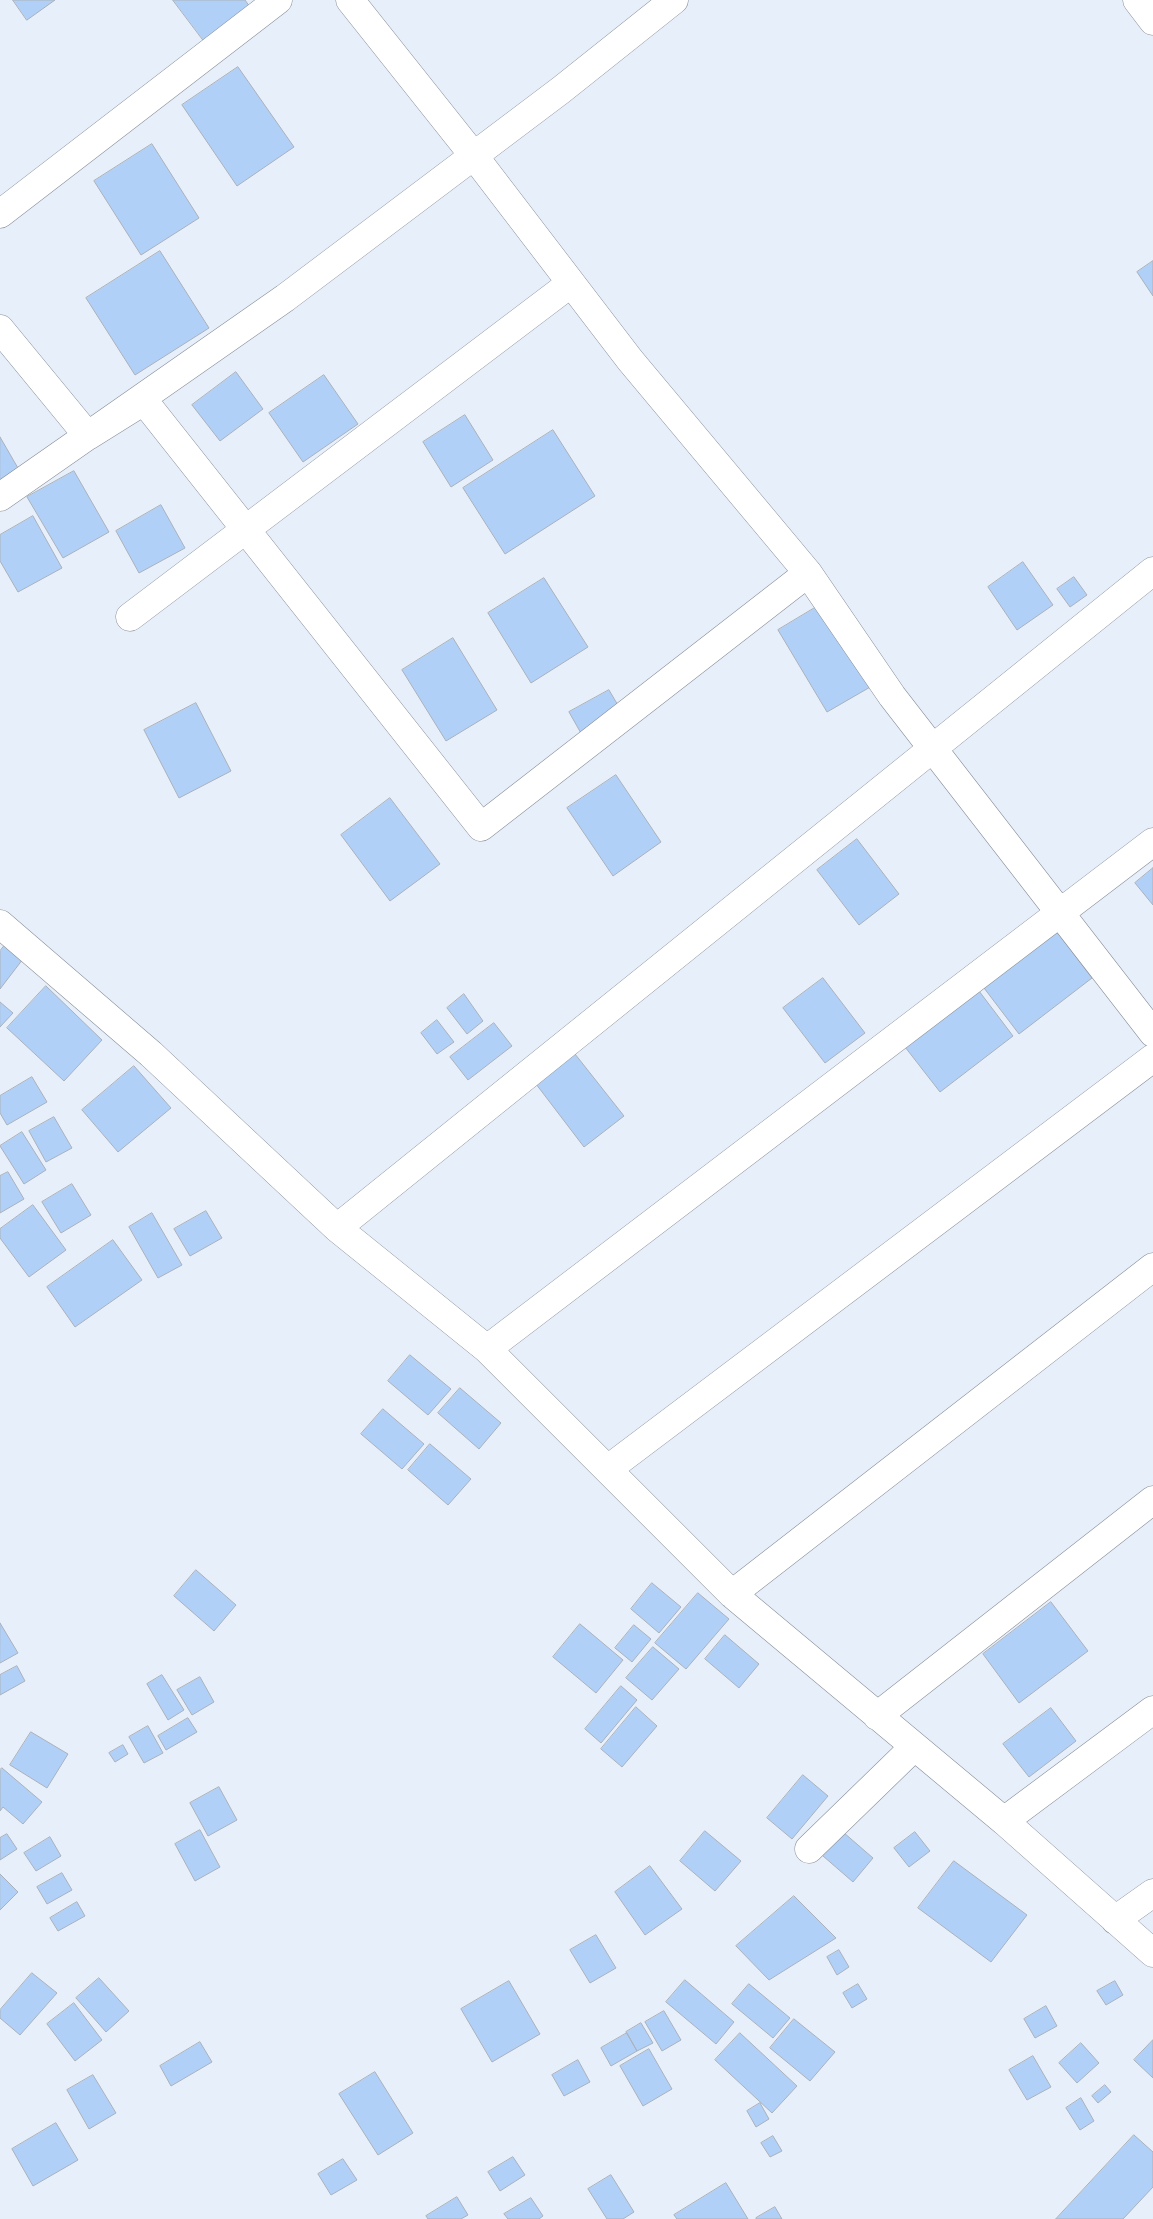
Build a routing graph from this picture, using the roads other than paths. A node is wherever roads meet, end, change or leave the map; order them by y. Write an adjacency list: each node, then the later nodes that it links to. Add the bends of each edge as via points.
1 (278, 0): 5 (street)
2 (350, 0): 4 (street)
3 (674, 0): 4 (street)
4 (474, 156): 6 (street); 8 (street, via 285,298)
5 (0, 214)
6 (570, 284): 10 (street); 12 (street)
7 (0, 329): 8 (street)
8 (88, 436): 9 (street); 10 (street, via 144,401)
9 (0, 497)
10 (246, 529): 12 (street, via 481,827); 13 (street)
11 (1153, 571): 14 (street)
12 (808, 573): 14 (street)
13 (130, 617)
14 (931, 748): 16 (street); 20 (street)
15 (1153, 842): 16 (street)
16 (1061, 914): 18 (street); 22 (street)
17 (0, 924): 20 (street, via 151,1054)
18 (1153, 1032)
19 (1153, 1058): 23 (street)
20 (337, 1228): 22 (street)
21 (1153, 1267): 25 (street)
22 (487, 1349): 23 (street)
23 (608, 1469): 25 (street)
24 (1153, 1500): 27 (street)
25 (732, 1594): 27 (street)
26 (1153, 1710): 29 (street)
27 (877, 1716): 28 (street)
28 (914, 1747): 29 (street); 30 (street)
29 (1004, 1821): 32 (street)
30 (808, 1849)
31 (1153, 1893): 32 (street)
32 (1115, 1920): 33 (street)
33 (1153, 1953)

